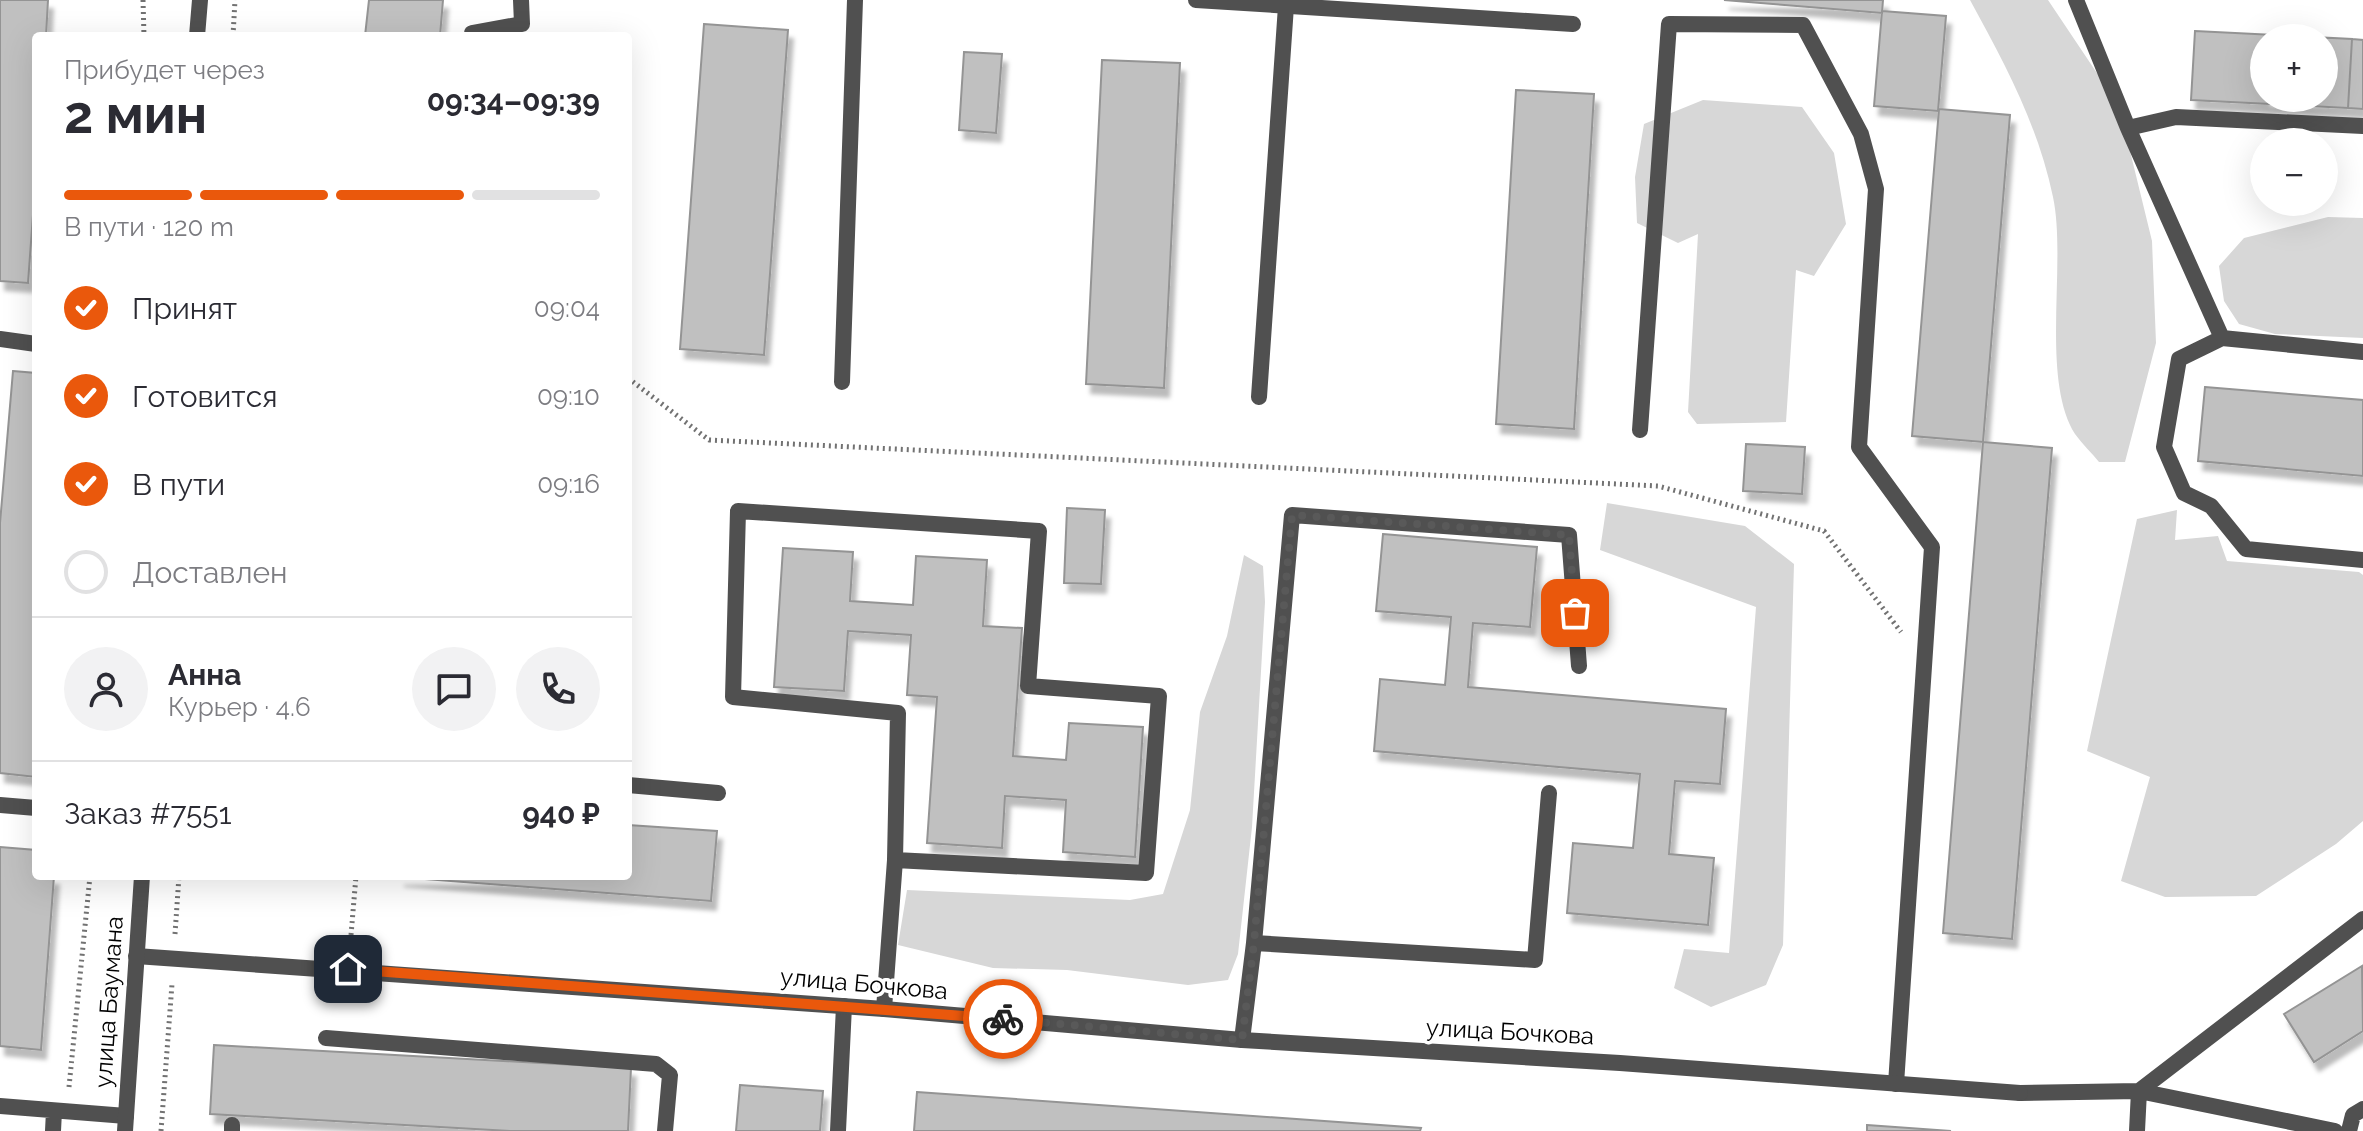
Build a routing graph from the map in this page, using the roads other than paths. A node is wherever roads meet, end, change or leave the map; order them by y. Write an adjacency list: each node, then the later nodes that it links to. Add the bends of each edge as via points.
1 (200, 0): 8 (street)
2 (521, 0): 9 (street, via 522,24)
3 (855, 0): 16 (street)
4 (1196, 0): 6 (street)
5 (2076, 0): 11 (street)
6 (1286, 6): 7 (street); 17 (street)
7 (1573, 24)
8 (197, 32)
9 (478, 32)
10 (2363, 126): 11 (street, via 2176,117)
11 (2128, 128): 12 (street)
12 (2222, 338): 15 (street); 19 (street, via 2179,359 2164,447 2184,493 2211,506 2246,549)
13 (0, 339): 14 (street)
14 (32, 343)
15 (2363, 352)
16 (842, 382)
17 (1259, 397)
18 (1640, 430): 35 (street, via 1669,24 1803,25 1861,134 1876,189 1859,447 1932,547)
19 (2363, 560)
20 (1579, 666): 29 (street, via 1569,535 1292,515)
21 (632, 785): 22 (street)
22 (718, 793)
23 (1549, 793): 29 (street, via 1535,960)
24 (0, 805): 25 (street)
25 (32, 808)
26 (895, 860): 26 (street, via 1146,873 1159,696 1028,686 1039,531 738,511 733,697 898,713); 32 (street)
27 (142, 880): 30 (street, улица Баумана)
28 (2362, 919): 36 (street)
29 (1254, 943): 34 (street)
30 (136, 956): 31 (street, улица Бочкова); 40 (street, улица Баумана)
31 (844, 1006): 32 (street, улица Бочкова); 43 (street)
32 (884, 1009): 34 (street, улица Бочкова)
33 (326, 1038): 42 (street, via 656,1064 670,1075)
34 (1242, 1040): 35 (street, улица Бочкова)
35 (1896, 1084): 36 (street, улица Бочкова, via 2020,1093)
36 (2139, 1091): 44 (street); 45 (street, улица Бочкова)
37 (0, 1106): 39 (street)
38 (2363, 1109): 46 (street, via 2353,1115)
39 (60, 1112): 40 (street); 41 (street)
40 (126, 1124)
41 (53, 1131)
42 (665, 1131)
43 (838, 1131)
44 (2137, 1131)
45 (2335, 1131)
46 (2349, 1131)

